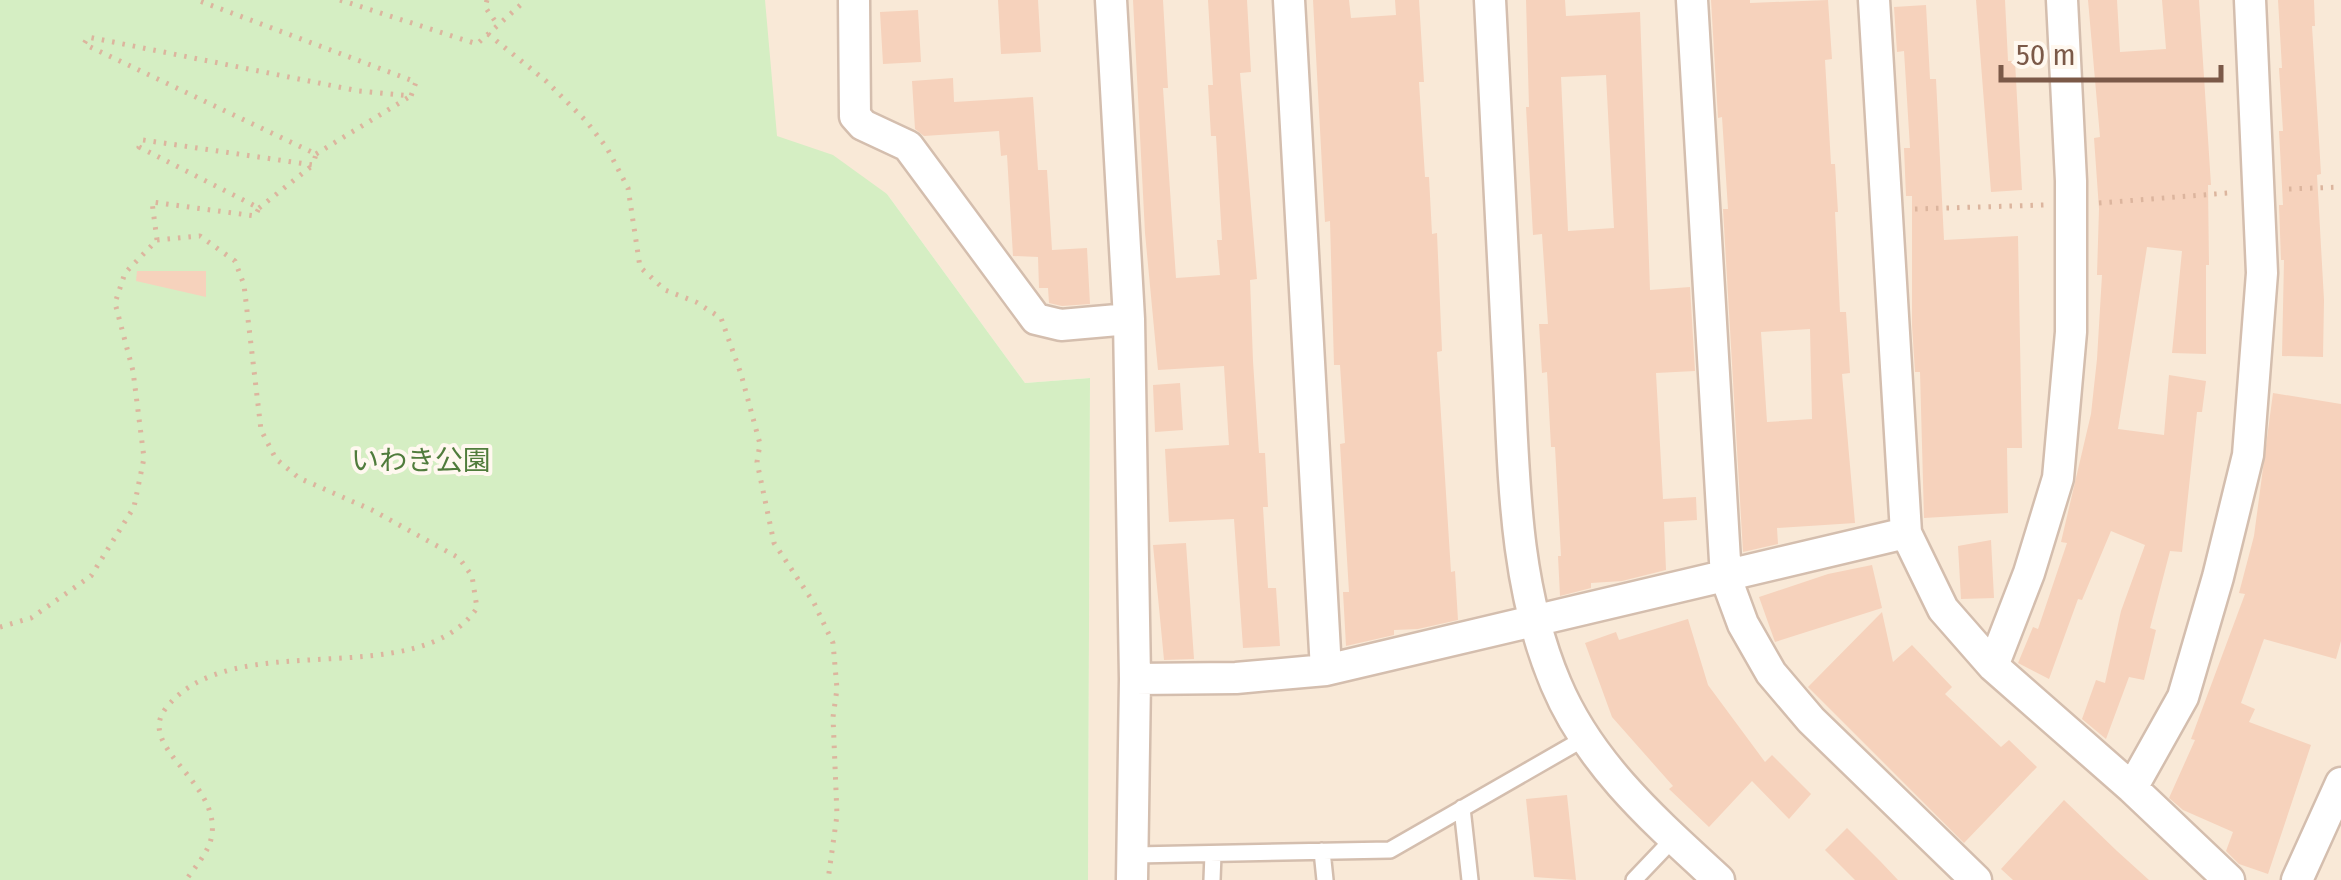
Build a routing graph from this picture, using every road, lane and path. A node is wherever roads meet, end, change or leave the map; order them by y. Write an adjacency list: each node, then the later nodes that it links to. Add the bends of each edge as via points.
1 (197, 0): 15 (path, via 416,82)
2 (340, 0): 14 (path, via 477,44)
3 (487, 0): 13 (path)
4 (526, 0): 13 (path)
5 (854, 0): 24 (street, via 855,116 908,146 1036,319 1061,326)
6 (1111, 0): 24 (street)
7 (1288, 0): 30 (street)
8 (1490, 0): 27 (street, via 1517,522)
9 (1692, 0): 26 (street)
10 (1874, 0): 22 (street)
11 (2062, 0): 20 (street)
12 (2250, 0): 19 (street)
13 (498, 25): 14 (path)
14 (488, 34): 41 (path, via 546,81 607,148 628,188 640,266 666,290 721,318 760,444 774,542 834,643 837,815)
15 (411, 96): 16 (path); 16 (path, via 88,37 84,44)
16 (316, 154): 17 (path)
17 (313, 165): 21 (path); 21 (path, via 143,140 139,146)
18 (2341, 186): 19 (path)
19 (2258, 190): 20 (path); 34 (street, via 2262,273 2248,455 2183,697)
20 (2071, 205): 22 (path); 29 (street, via 2071,332 2058,478)
21 (259, 208): 23 (path, via 255,216 152,202)
22 (1886, 210): 25 (street)
23 (157, 240): 28 (path, via 125,272 116,302 144,458 134,507 91,576 31,618); 40 (path, via 200,236 235,260 244,285 261,430 276,459 299,478 459,558 477,594 466,624 424,644 237,667 198,683 165,708 158,722 162,746 186,769 211,813 212,836)
24 (1129, 319): 31 (street)
25 (1906, 533): 26 (street); 29 (street, via 1943,610)
26 (1726, 578): 27 (street); 47 (street, via 1771,672)
27 (1535, 622): 30 (street); 32 (street, via 1556,686)
28 (0, 627)
29 (1993, 666): 34 (street)
30 (1326, 670): 31 (street)
31 (1135, 679): 39 (street)
32 (1585, 738): 35 (lane); 36 (street, via 1617,783)
33 (2341, 783): 49 (street)
34 (2132, 788): 48 (street)
35 (1462, 808): 37 (lane, via 1390,850); 44 (lane)
36 (1674, 838): 45 (lane); 46 (street)
37 (1322, 852): 38 (lane); 43 (lane)
38 (1213, 854): 39 (lane); 42 (lane)
39 (1134, 868)
40 (186, 880)
41 (828, 880)
42 (1212, 880)
43 (1325, 880)
44 (1470, 880)
45 (1634, 880)
46 (1719, 880)
47 (1976, 880)
48 (2229, 880)
49 (2297, 880)

